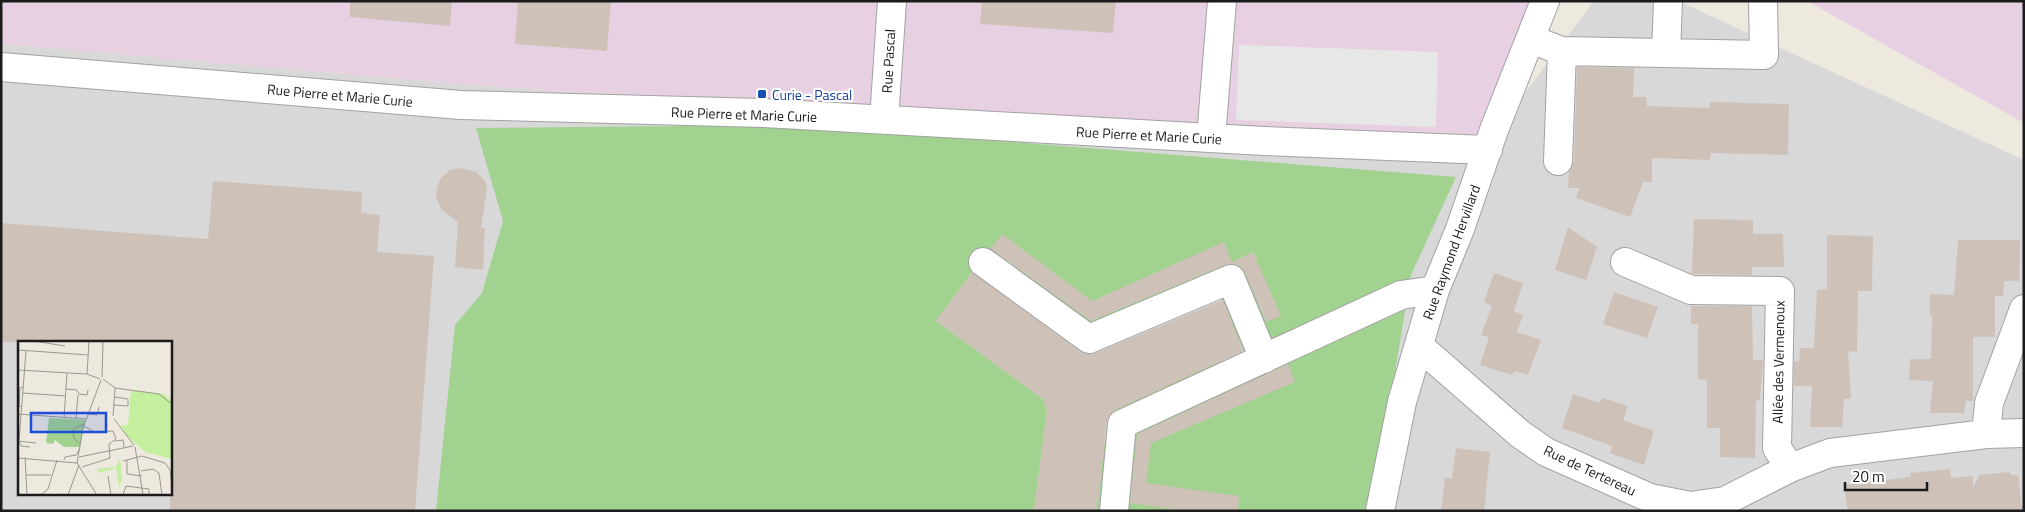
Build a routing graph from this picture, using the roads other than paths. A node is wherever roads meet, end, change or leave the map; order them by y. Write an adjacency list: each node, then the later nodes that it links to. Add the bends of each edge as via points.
1 (892, 1): 10 (street, Rue Pascal)
2 (1222, 1): 11 (street)
3 (1545, 1): 6 (street, Rue Raymond Hervillard)
4 (1668, 1): 8 (street)
5 (1763, 1): 8 (street, via 1764,54)
6 (1530, 39): 7 (street); 12 (street, Rue Raymond Hervillard)
7 (1562, 51): 8 (street); 13 (street)
8 (1666, 53)
9 (1, 67): 10 (street, Rue Pierre et Marie Curie, via 461,105 764,113)
10 (884, 120): 11 (street, Rue Pierre et Marie Curie)
11 (1211, 138): 12 (street, Rue Pierre et Marie Curie, via 1265,131 1340,133 1409,136)
12 (1488, 150): 16 (street, Rue Raymond Hervillard)
13 (1558, 161)
14 (983, 262): 19 (street, via 1089,339 1232,279)
15 (1625, 262): 22 (street, Allée des Vermenoux, via 1692,290 1780,291 1777,448)
16 (1436, 290): 18 (street, Rue Raymond Hervillard); 19 (street, via 1401,295)
17 (2024, 309): 21 (street, via 1989,403)
18 (1419, 346): 22 (street, Rue de Tertereau, via 1520,434 1546,452 1650,498 1690,506 1725,501); 24 (street, Rue Raymond Hervillard, via 1402,402)
19 (1264, 359): 23 (street, via 1122,424)
20 (2024, 433): 21 (street, Rue de Tertereau)
21 (1986, 434): 22 (street, Rue de Tertereau, via 1830,453)
22 (1790, 468)
23 (1114, 511)
24 (1380, 511)

